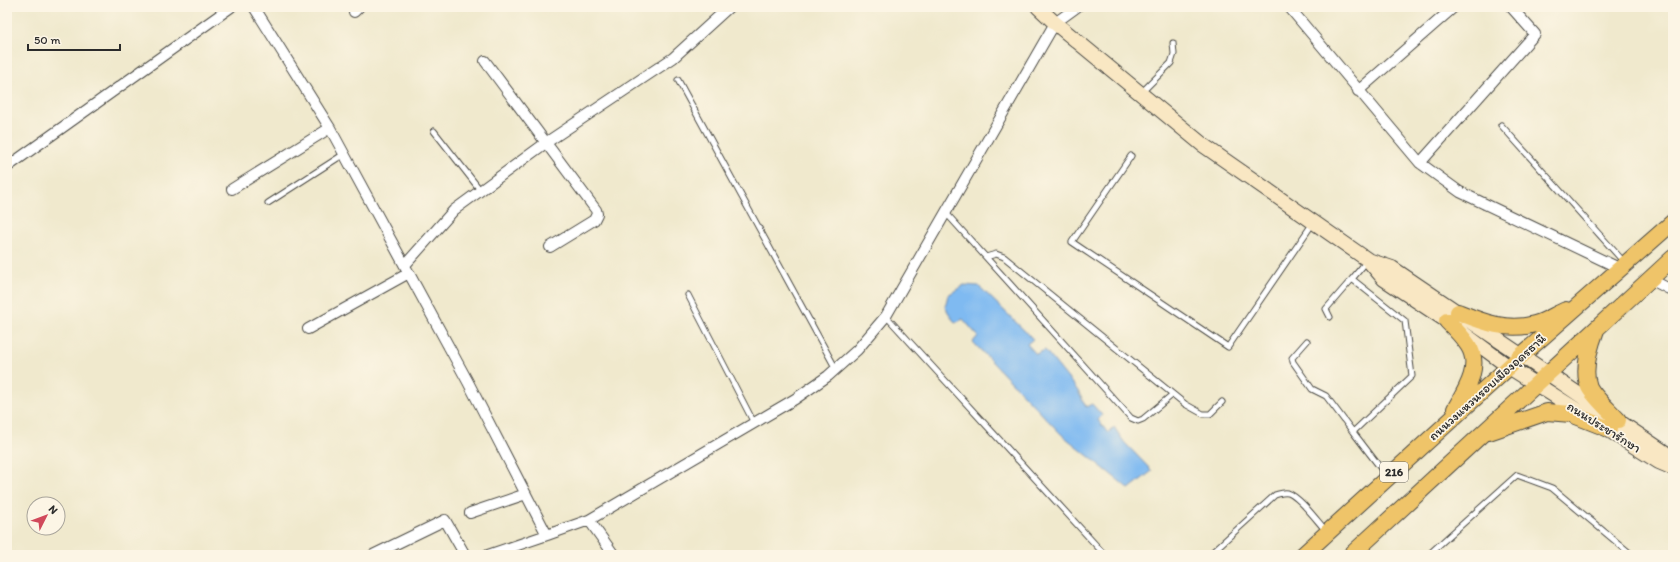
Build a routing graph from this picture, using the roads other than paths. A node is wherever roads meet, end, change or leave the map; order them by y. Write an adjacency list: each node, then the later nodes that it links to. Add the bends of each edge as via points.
1 (231, 7): 22 (street)
2 (254, 7): 16 (street)
3 (729, 7): 18 (street, via 673,58)
4 (1038, 7): 9 (main road)
5 (1077, 7): 9 (street)
6 (1289, 7): 13 (street)
7 (1454, 7): 13 (street)
8 (1512, 7): 21 (street, via 1535,34)
9 (1055, 23): 14 (main road); 26 (street)
10 (1173, 42): 14 (lane, via 1174,54 1171,63)
11 (485, 61): 18 (street)
12 (678, 80): 48 (lane)
13 (1358, 91): 21 (street)
14 (1141, 94): 27 (main road, via 1203,145)
15 (1501, 125): 33 (lane)
16 (330, 128): 19 (street); 23 (street)
17 (434, 131): 24 (lane)
18 (547, 142): 24 (street); 29 (street, via 597,214 594,220)
19 (344, 154): 25 (lane); 34 (street)
20 (1131, 156): 27 (lane, via 1072,242 1228,347)
21 (1420, 163): 33 (street, via 1460,192)
22 (7, 167)
23 (232, 189)
24 (481, 191): 34 (street, via 454,210)
25 (268, 203)
26 (946, 213): 30 (lane); 40 (street)
27 (1313, 222): 32 (main road)
28 (1673, 222): 33 (main road, ถนนวงแหวนรอบเมืองอุดรธานี / 216)
29 (550, 247)
30 (986, 257): 51 (lane, via 996,254 1004,257); 51 (lane, via 1132,418 1138,421 1143,419)
31 (1673, 258): 36 (main road, 216)
32 (1368, 260): 35 (lane); 41 (main road, via 1384,279)
33 (1624, 267): 39 (main road, ถนนวงแหวนรอบเมืองอุดรธานี / 216)
34 (407, 269): 44 (street); 61 (street)
35 (1352, 279): 42 (lane, via 1326,309); 56 (lane, via 1404,321 1412,376)
36 (1650, 279): 37 (street); 43 (main road, 216)
37 (1673, 291)
38 (688, 295): 53 (lane)
39 (1585, 301): 41 (main road, via 1536,324 1512,328); 46 (main road, ถนนวงแหวนรอบเมืองอุดรธานี / 216)
40 (886, 316): 48 (street, via 858,350); 70 (lane)
41 (1452, 316): 46 (main road, ถนนประชารักษา); 47 (main road, ถนนประชารักษา); 54 (main road, via 1473,357 1471,382)
42 (1330, 317)
43 (1597, 326): 49 (main road, 216); 55 (main road, via 1589,349 1587,381)
44 (308, 329)
45 (1306, 341): 56 (lane, via 1292,358 1293,362 1312,388 1326,396)
46 (1522, 355): 47 (main road, ถนนวงแหวนรอบเมืองอุดรธานี / 216); 49 (main road, ถนนประชารักษา)
47 (1509, 367): 50 (main road, ถนนประชารักษา); 54 (main road, ถนนวงแหวนรอบเมืองอุดรธานี / 216)
48 (836, 369): 53 (street, via 795,399)
49 (1548, 373): 50 (main road, 216); 55 (main road, ถนนประชารักษา)
50 (1536, 385): 55 (main road, ถนนประชารักษา); 57 (main road, 216)
51 (1172, 395): 52 (lane, via 1203,414 1210,414)
52 (1222, 402)
53 (754, 423): 63 (street)
54 (1446, 424): 60 (main road, ถนนวงแหวนรอบเมืองอุดรธานี / 216)
55 (1613, 425): 57 (main road, via 1571,414 1546,412); 58 (main road, ถนนประชารักษา); 59 (main road, ถนนประชารักษา, via 1659,462)
56 (1353, 432): 60 (lane)
57 (1481, 435): 73 (main road, 216)
58 (1673, 458)
59 (1673, 468)
60 (1388, 477): 64 (main road, ถนนวงแหวนรอบเมืองอุดรธานี / 216)
61 (526, 494): 62 (street); 65 (street)
62 (470, 513)
63 (589, 520): 65 (street); 69 (street)
64 (1328, 532): 71 (lane, via 1298,500 1288,493 1282,493 1275,495); 72 (main road, ถนนวงแหวนรอบเมืองอุดรธานี / 216)
65 (547, 534): 68 (street)
66 (373, 555): 67 (street, via 445,520)
67 (465, 555)
68 (488, 555)
69 (614, 555)
70 (1105, 555)
71 (1209, 555)
72 (1303, 555)
73 (1351, 555)
74 (1428, 555): 75 (lane, via 1517,475 1552,488)
75 (1632, 555)

